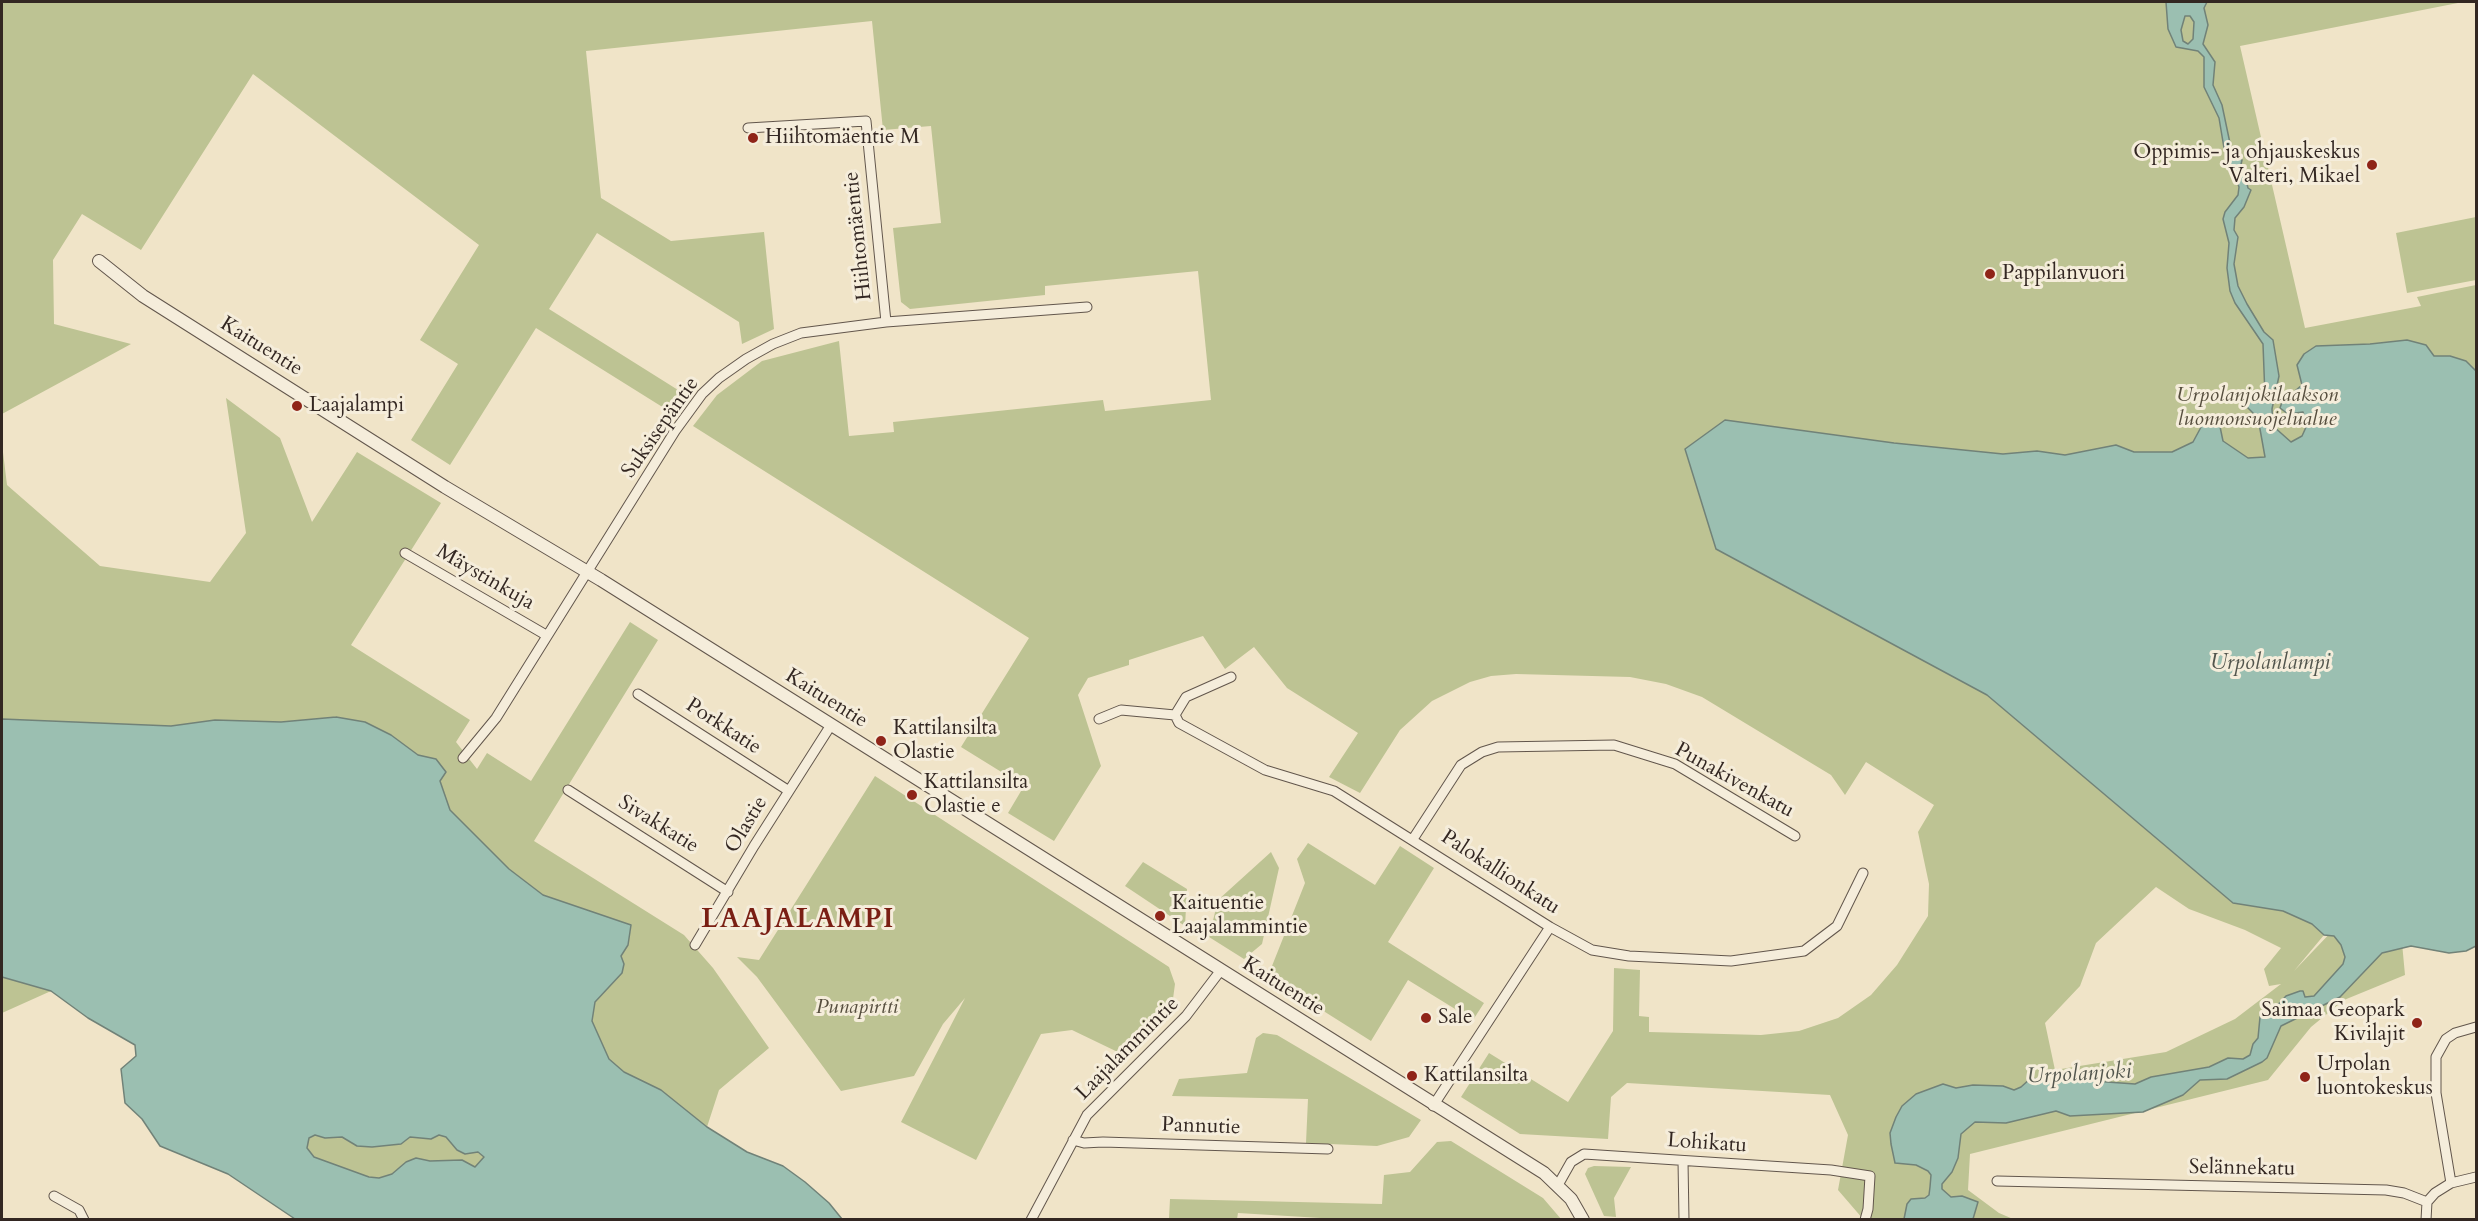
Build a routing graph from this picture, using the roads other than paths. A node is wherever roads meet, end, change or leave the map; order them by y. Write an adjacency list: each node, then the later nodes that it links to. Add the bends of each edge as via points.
1 (748, 128): 4 (street, Hiihtomäentie, via 866,122)
2 (99, 261): 6 (street, Kaituentie, via 143,296 445,487)
3 (1088, 307): 4 (street, Suksisepäntie)
4 (886, 322): 6 (street, Suksisepäntie, via 801,333 755,354 719,378 675,431)
5 (405, 553): 7 (street, Mäystinkuja)
6 (588, 572): 7 (street, Suksisepäntie); 12 (street, Kaituentie)
7 (546, 635): 13 (street, Suksisepäntie, via 496,718)
8 (1231, 677): 10 (street, via 1186,697)
9 (638, 694): 15 (street, Porkkatie)
10 (1175, 715): 11 (street, via 1120,710); 17 (street, Palokallionkatu, via 1179,723 1265,770 1334,791)
11 (1099, 719)
12 (831, 725): 15 (street, Olastie); 22 (street, Kaituentie)
13 (463, 758)
14 (568, 790): 19 (street, Sivakkatie)
15 (789, 791): 19 (street, Olastie)
16 (1796, 836): 17 (street, Punakivenkatu, via 1675,764 1606,745 1498,747 1482,752 1461,765)
17 (1413, 839): 20 (street, Palokallionkatu)
18 (1863, 873): 20 (street, Palokallionkatu, via 1837,926 1804,951 1731,962 1629,956 1592,950)
19 (728, 892): 21 (street, Olastie)
20 (1550, 927): 24 (street)
21 (695, 945)
22 (1221, 970): 24 (street, Kaituentie); 25 (street, Laajalammintie, via 1186,1016 1095,1105)
23 (2476, 1027): 30 (street, via 2446,1039 2436,1056 2436,1093)
24 (1434, 1106): 31 (street, Kaituentie)
25 (1073, 1140): 26 (street, Pannutie); 35 (street, Laajalammintie)
26 (1328, 1149)
27 (1683, 1161): 31 (street, Lohikatu, via 1584,1154 1571,1162); 37 (street); 38 (street, Lohikatu, via 1870,1176)
28 (2476, 1177): 30 (street)
29 (1997, 1181): 33 (street, Selännekatu, via 2386,1191)
30 (2451, 1184): 33 (street)
31 (1558, 1185): 36 (street, Kaituentie)
32 (54, 1196): 34 (street, via 79,1210)
33 (2427, 1202): 39 (street)
34 (84, 1220)
35 (1031, 1220)
36 (1583, 1220)
37 (1684, 1220)
38 (1865, 1220)
39 (2426, 1220)

